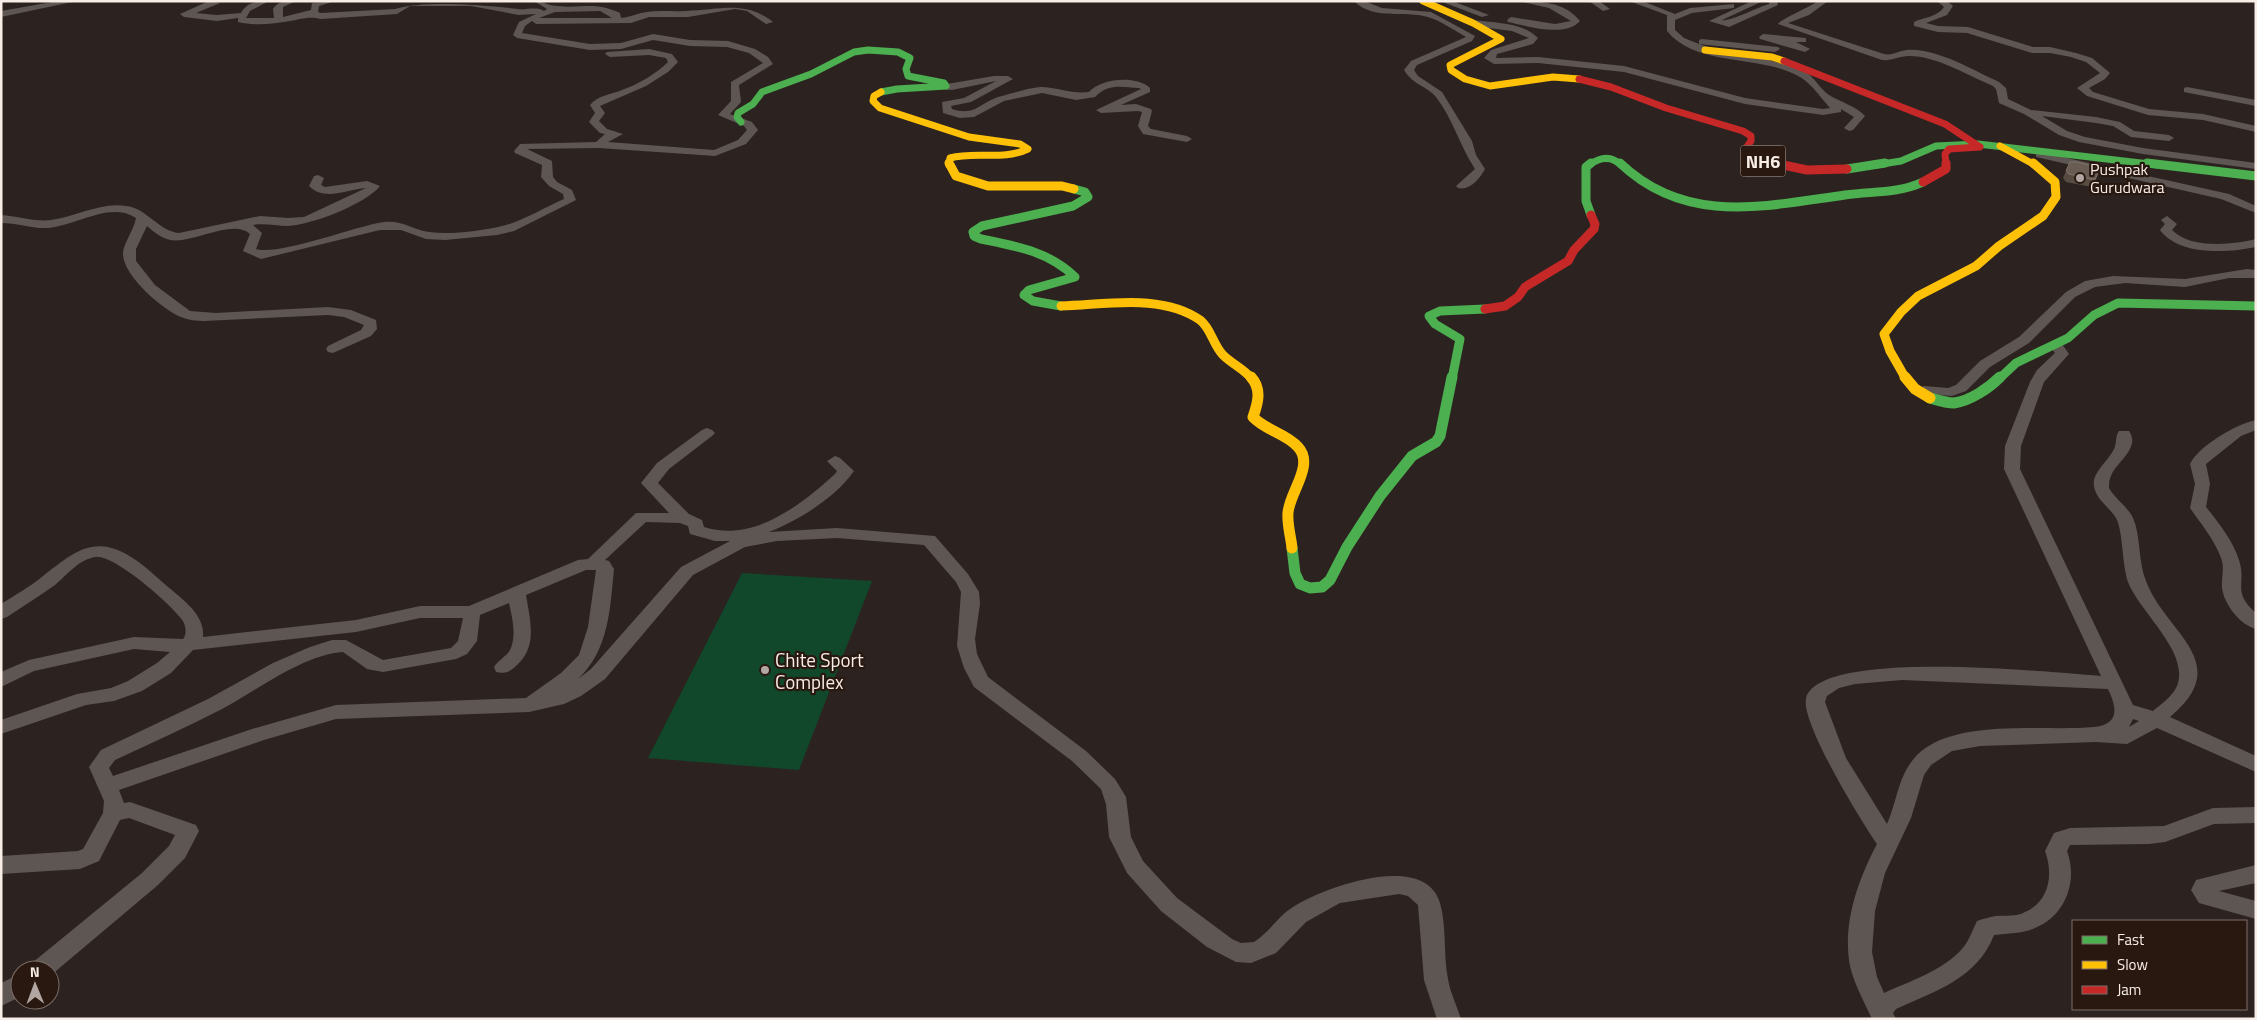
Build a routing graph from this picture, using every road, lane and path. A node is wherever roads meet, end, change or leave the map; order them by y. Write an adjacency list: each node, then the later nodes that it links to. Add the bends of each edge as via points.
1 (73, 1): 23 (street)
2 (213, 1): 26 (street, via 216,3 184,14 217,18)
3 (265, 1): 26 (street, via 251,7)
4 (292, 1): 30 (street, via 277,9)
5 (329, 1): 22 (street, via 315,5 315,11)
6 (538, 1): 21 (street)
7 (1358, 1): 25 (street, via 1379,9)
8 (1423, 1): 27 (main road, NH6)
9 (1444, 1): 24 (street)
10 (1522, 1): 24 (street, via 1542,4 1570,15 1576,21 1572,26 1558,27)
11 (1593, 1): 20 (street)
12 (1634, 1): 28 (street, via 1669,13)
13 (1774, 1): 14 (street); 17 (street); 17 (street, via 1774,5 1728,24 1712,20)
14 (1779, 1)
15 (1824, 1): 40 (street, via 1782,24)
16 (1942, 1): 48 (street, via 1949,6 1948,10 1937,18 1917,24 1938,29 1968,30 2027,49 2080,57 2105,73 2082,88 2090,94 2148,112 2203,117)
17 (1757, 2): 28 (street, via 1690,11)
18 (1408, 4): 25 (street, via 1439,14)
19 (580, 5): 21 (street); 31 (street, via 565,20); 32 (street, via 610,11 616,15)
20 (1606, 9)
21 (549, 11): 22 (street, via 519,12 471,3 408,4 397,11 364,14 321,16); 29 (street)
22 (311, 13): 30 (street)
23 (1, 14)
24 (1485, 14): 27 (street)
25 (1432, 15): 59 (street, via 1471,37 1414,64 1409,70 1414,78 1439,94 1480,169)
26 (242, 16): 30 (street, via 241,20 246,22)
27 (1462, 18): 34 (main road, NH6)
28 (1672, 18): 35 (street, via 1671,31)
29 (526, 19): 31 (street); 36 (street, via 517,35)
30 (278, 20)
31 (571, 21): 32 (street)
32 (616, 21): 33 (street, via 635,20 648,14 688,14 735,6 750,9)
33 (769, 22)
34 (1473, 23): 43 (street, via 1515,30 1534,38 1494,52 1489,58 1494,61 1583,63 1624,70 1754,103 1823,112 1837,110); 52 (main road, NH6, via 1501,39 1450,65 1451,70 1468,82 1500,87 1554,77 1597,82 1743,131 1751,136 1746,148 1750,154 1770,164 1857,170 1900,161 1938,146)
35 (1675, 36): 38 (street); 39 (street)
36 (550, 42): 46 (street, via 612,47 653,37 742,46 768,63 734,84 736,102 723,116); 53 (street, via 610,54 653,52 673,59 671,66 658,75 595,105 600,113 594,122 604,131 618,134)
37 (1805, 49): 40 (street, via 1763,37 1797,39 1850,53)
38 (1705, 50): 43 (street, via 1781,66 1811,80); 52 (main road, via 1772,57 1806,66 1938,121)
39 (1775, 50)
40 (1868, 52): 45 (street, via 1886,58 1907,53 1934,57 1996,84 2003,101)
41 (944, 87): 46 (main road, via 944,83 908,76 906,70 910,58 898,52 868,50 847,55 762,92 753,104 738,113); 50 (street, via 1008,79 967,100 946,104 947,110 960,115 974,114 1011,96 1042,90 1076,97 1092,95 1110,83 1142,84 1148,90 1101,110 1142,108 1147,111 1143,126 1148,132); 52 (main road, via 893,89 874,96 873,101 880,108 927,124 969,137 1020,144 1028,150 1018,155 955,155 950,158 949,165 956,176 988,186 1070,187 1085,192 1088,197 1073,206 982,226 973,232 981,239 1023,247 1058,259 1076,277 1029,290 1024,295 1028,300 1073,307 1138,303 1160,306 1207,324 1214,347 1247,373 1258,389 1259,403 1253,417 1301,450 1304,462 1288,512 1295,573 1300,584 1310,588 1322,587 1330,580 1347,546 1380,496 1412,456 1436,442 1440,436 1460,339 1455,333 1438,326 1429,316 1440,311 1504,306 1525,287 1558,270 1568,261 1594,229 1586,201 1586,168 1590,163 1602,158 1616,160 1643,181 1697,204 1769,208 1847,195 1908,190 1946,168 1946,151 1980,147)
42 (2187, 90): 44 (street)
43 (1824, 94): 47 (street, via 1859,115)
44 (2256, 103)
45 (2028, 112): 49 (street, via 2096,120 2116,124 2131,134); 51 (street, via 2064,133)
46 (741, 122): 53 (street, via 752,126 752,133 742,142 719,152)
47 (1849, 128)
48 (2256, 129)
49 (2169, 138)
50 (1187, 139)
51 (2097, 142): 55 (street); 56 (street)
52 (1978, 144): 54 (main road, NH6)
53 (600, 145): 67 (street, via 537,144 520,147 521,154 548,163 547,177 570,197 563,204 497,232 445,236 426,235 403,226 380,226 261,255 249,251 255,231)
54 (2004, 148): 57 (main road, NH6); 60 (street); 74 (main road, via 2034,164 2055,182 2056,197 2043,216 1976,266 1918,296 1884,334 1886,347 1898,368)
55 (2256, 155)
56 (2256, 166)
57 (2256, 176)
58 (318, 178): 67 (street, via 315,186 328,191 358,185 374,186 366,194 306,220 260,220)
59 (1462, 186)
60 (2190, 189): 61 (street); 62 (street, via 2231,197)
61 (2256, 197)
62 (2256, 210)
63 (142, 218): 66 (street, via 129,209 118,209); 67 (street, via 173,237); 73 (street, via 142,231 130,250 130,260 143,283 182,313 216,317 328,311 353,315 371,323 366,333)
64 (1, 219): 66 (street)
65 (2167, 220): 69 (street, via 2171,224 2166,230 2168,235 2186,244 2243,246)
66 (40, 224): 68 (street)
67 (235, 225)
68 (1, 226)
69 (2256, 243)
70 (2256, 274): 74 (street, via 2237,272 2184,283 2106,280 2088,284 2054,306 2025,339 1985,364 1959,389)
71 (2256, 306): 72 (main road, via 2118,303 2104,308 2068,338)
72 (2055, 344): 74 (main road, via 2022,359 1991,386 1962,401 1940,402); 88 (street, via 2062,354 2037,382 2014,446 2012,469)
73 (333, 349)
74 (1920, 392)
75 (2256, 424): 84 (street, via 2230,437 2201,458 2198,464 2204,481 2198,508 2233,566 2232,593)
76 (707, 432): 79 (street, via 663,466 648,483)
77 (2124, 434): 91 (street, via 2123,448 2103,475 2101,488 2125,518 2137,582 2159,619 2184,651 2188,672 2186,687 2175,703)
78 (835, 461): 79 (street, via 846,471 841,477 806,508 772,526 746,534 715,535 696,530 696,524)
79 (683, 518): 80 (street, via 637,519)
80 (594, 563): 81 (street); 89 (street, via 603,565 604,569 601,601 590,649 570,676)
81 (516, 591): 82 (street); 86 (street, via 522,643 516,657)
82 (471, 612): 85 (street, via 420,612 356,626); 95 (street, via 466,644 452,655 383,666 341,645 300,659 108,755 99,767)
83 (1, 614): 85 (street, via 74,560 93,552 108,552 126,561 191,619 194,638)
84 (2254, 621)
85 (189, 644): 87 (street, via 124,645 29,666); 92 (street, via 164,668 135,686)
86 (503, 667)
87 (1, 680)
88 (2114, 683): 90 (street); 98 (street, via 1930,674 1861,676 1818,692 1814,702 1830,746)
89 (529, 705): 95 (street, via 336,712 259,734); 104 (street, via 553,702 585,684 598,674 687,572 740,543 837,533 929,540 964,581 970,593 965,636 971,666 981,682 1091,766 1110,785 1119,805 1119,835 1136,867 1147,883 1181,916 1226,948 1241,953 1252,952 1279,937 1296,916 1336,894 1393,884 1409,886 1424,894 1428,903 1436,980)
90 (2125, 709): 91 (street); 93 (street, via 2118,727)
91 (2156, 720): 93 (street, via 2126,737 2107,738); 94 (street)
92 (1, 727)
93 (2097, 734): 98 (street, via 1979,738 1934,751 1911,777 1900,817)
94 (2256, 765)
95 (107, 786): 96 (street, via 114,800)
96 (113, 813): 99 (street, via 94,852 87,858); 102 (street, via 130,810 188,831 177,852 150,879)
97 (2256, 815): 103 (street, via 2213,816 2165,834 2070,836 2062,840 2056,851 2061,866 2061,882 2043,912 2028,922 1985,928 1980,944 1957,970 1888,1002)
98 (1887, 842): 103 (street, via 1873,874 1860,952 1864,976)
99 (1, 865)
100 (2256, 874): 101 (street, via 2212,882 2202,890 2208,897)
101 (2256, 910)
102 (52, 960)
103 (1882, 1014)
104 (1449, 1019)

